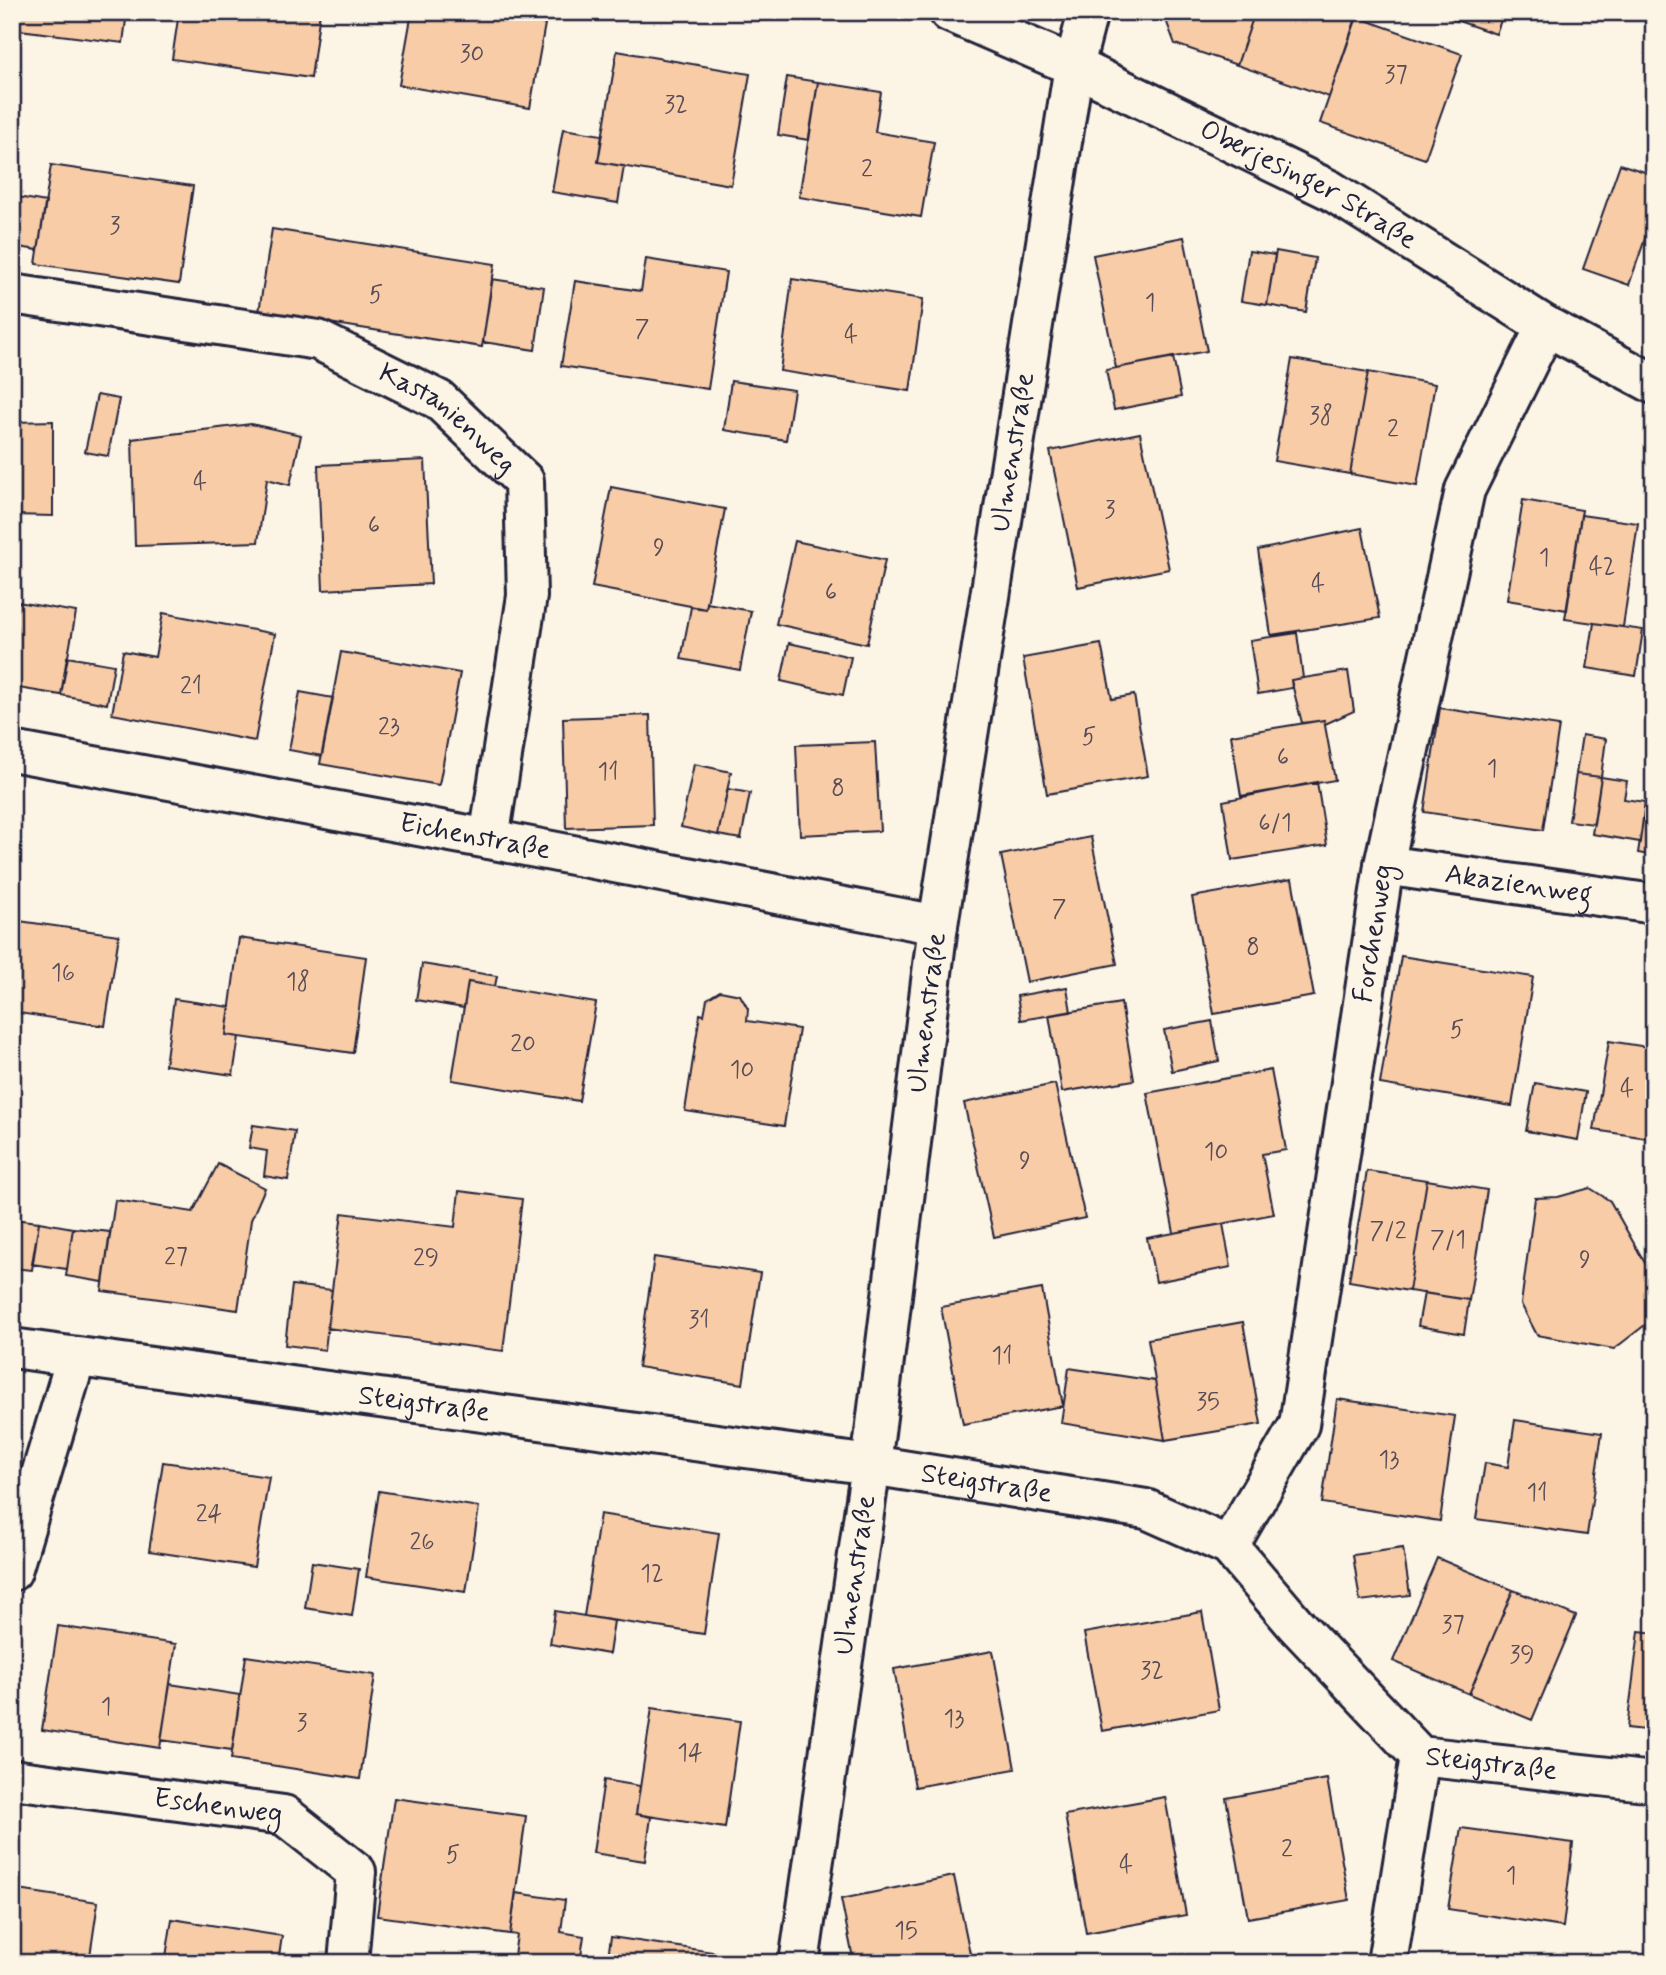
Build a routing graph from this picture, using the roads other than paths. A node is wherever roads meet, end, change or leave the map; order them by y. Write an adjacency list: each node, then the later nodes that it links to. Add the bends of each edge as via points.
1 (949, 12): 3 (street, Oberjesinger Straße)
2 (1088, 12): 3 (street, Ulmenstraße)
3 (1074, 66): 5 (street, Oberjesinger Straße, via 1330,190); 11 (street, Ulmenstraße)
4 (12, 294): 8 (street, Kastanienweg, via 318,340 439,400 524,481 527,596)
5 (1546, 326): 6 (street, Oberjesinger Straße); 9 (street, Forchenweg, via 1465,490)
6 (1654, 384)
7 (12, 751): 8 (street, Eichenstraße)
8 (488, 839): 11 (street, Eichenstraße)
9 (1384, 865): 10 (street, Akazienweg); 15 (street, Forchenweg, via 1298,1425)
10 (1654, 904)
11 (938, 926): 14 (street, Ulmenstraße)
12 (12, 1348): 13 (street, Steigstraße)
13 (76, 1358): 14 (street, Steigstraße); 16 (street)
14 (871, 1465): 15 (street, Steigstraße, via 1146,1509); 21 (street, Ulmenstraße)
15 (1229, 1546): 17 (street, Steigstraße, via 1296,1625)
16 (12, 1571)
17 (1420, 1756): 19 (street, Steigstraße); 22 (street)
18 (12, 1779): 20 (street, Eschenweg, via 284,1815 356,1871)
19 (1654, 1782)
20 (348, 1963)
21 (799, 1963)
22 (1387, 1963)

